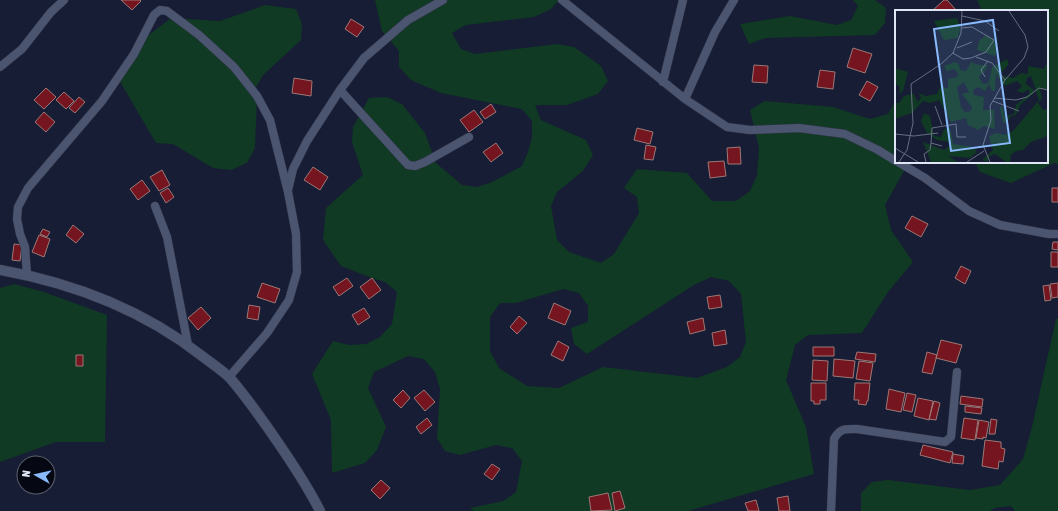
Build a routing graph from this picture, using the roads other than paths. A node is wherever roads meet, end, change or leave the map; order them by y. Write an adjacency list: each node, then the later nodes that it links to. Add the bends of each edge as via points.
1 (64, 0): 6 (street, via 22,49)
2 (442, 0): 8 (street, via 408,20 364,58)
3 (562, 0): 7 (street)
4 (683, 0): 7 (street)
5 (734, 0): 9 (street, via 715,32)
6 (0, 68)
7 (663, 82): 9 (street)
8 (340, 90): 10 (street, via 408,165 415,166 425,162); 13 (street, via 306,141 293,169)
9 (685, 99): 11 (street, via 727,127 750,130 799,128 845,134)
10 (469, 137)
11 (895, 160)
12 (900, 163): 15 (street, via 969,211 1000,225)
13 (288, 192): 17 (street, via 270,120 257,96 234,67 199,35 167,10 160,10 154,15 134,54 102,101 28,188 21,201 17,219 25,247); 20 (street, via 296,234 297,272 289,300 267,333)
14 (155, 206): 18 (street, via 167,237)
15 (1058, 234)
16 (0, 270): 17 (street)
17 (27, 275): 18 (street, via 112,302)
18 (188, 345): 20 (street)
19 (957, 372): 22 (street, via 950,437 945,442 856,429 838,432 834,439)
20 (229, 377): 21 (street, via 309,489)
21 (320, 511)
22 (831, 511)

